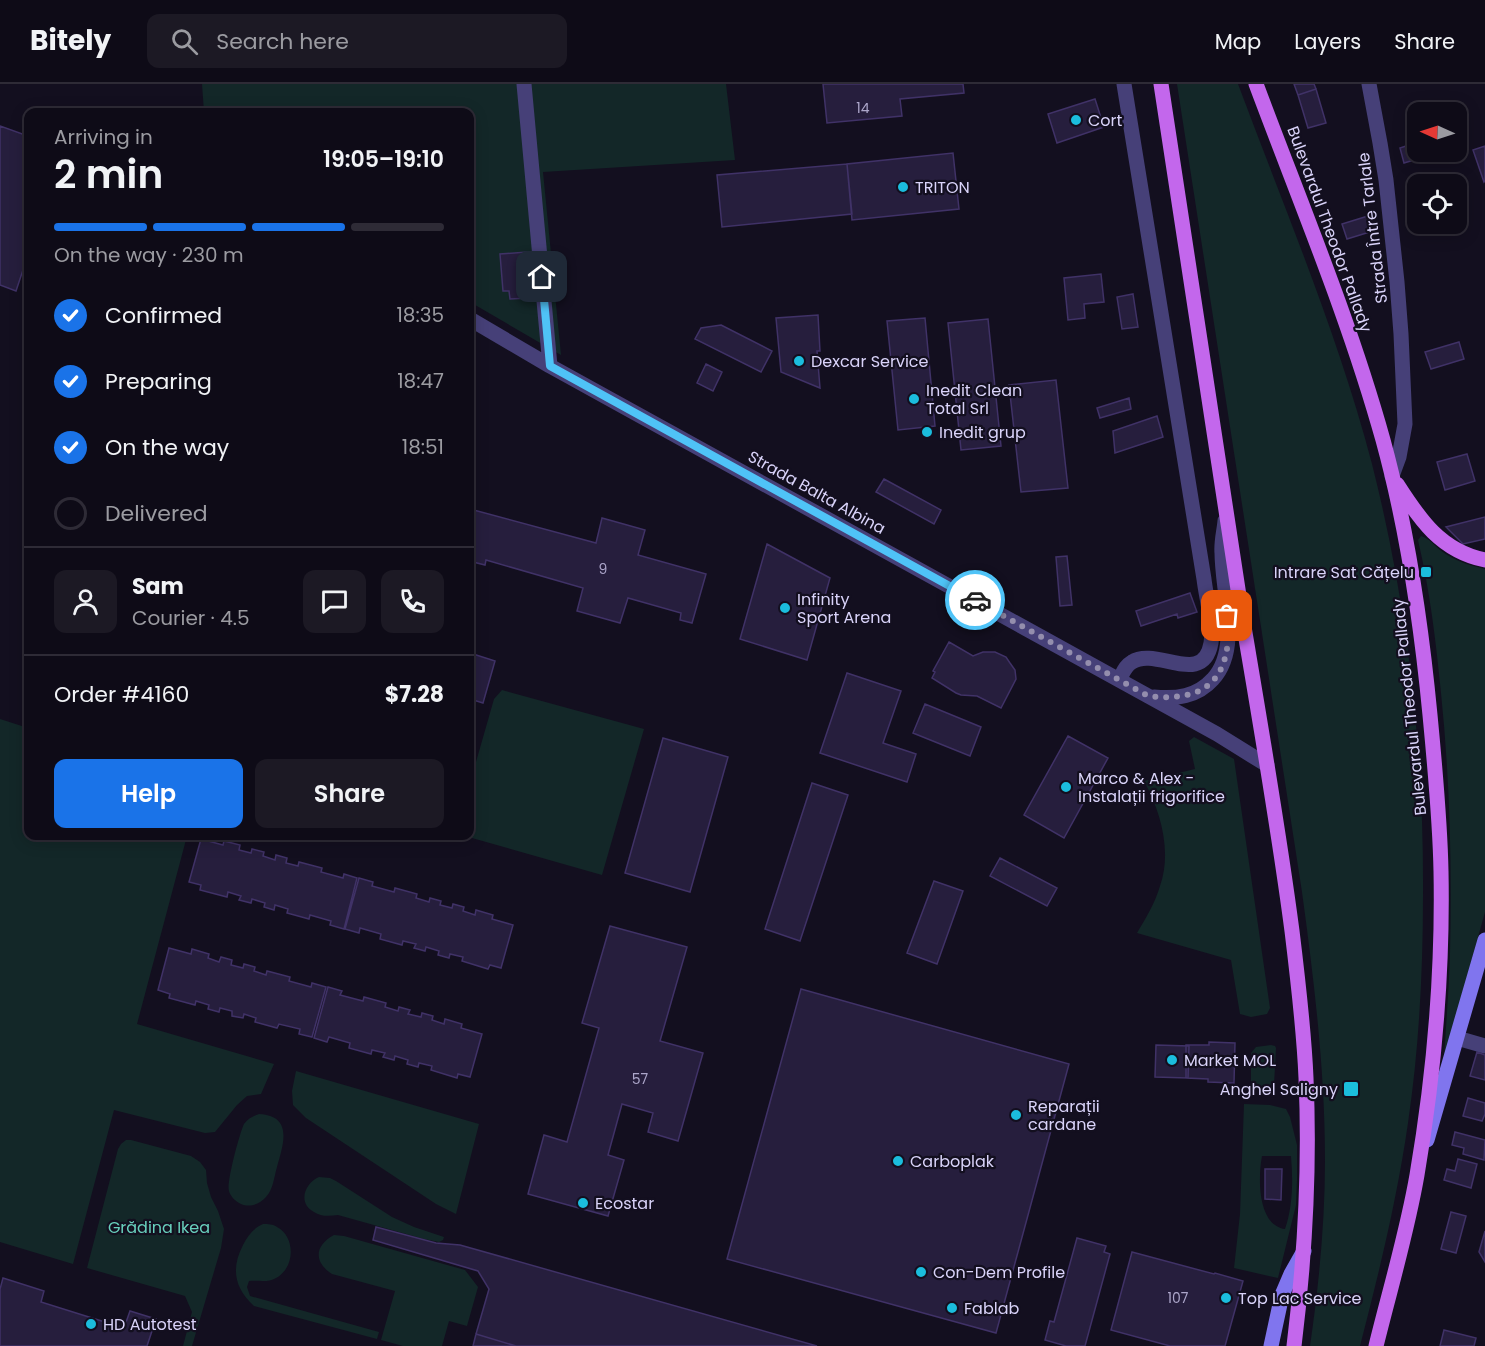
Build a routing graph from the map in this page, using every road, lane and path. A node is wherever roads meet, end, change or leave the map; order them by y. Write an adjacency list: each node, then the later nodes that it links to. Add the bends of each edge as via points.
1 (524, 84): 7 (street)
2 (1124, 84): 11 (street, via 1211,636 1209,651 1200,662 1182,665 1140,658 1125,668)
3 (1161, 84): 9 (main road)
4 (1256, 84): 8 (main road, Bulevardul Theodor Pallady, via 1348,329)
5 (1369, 84): 8 (street, Strada Între Tarlale, via 1386,180 1401,334 1405,424)
6 (474, 322): 7 (street, Strada Balta Albina)
7 (550, 366): 11 (street, Strada Balta Albina)
8 (1392, 476): 10 (main road, via 1442,541 1468,556); 17 (main road, Bulevardul Theodor Pallady, via 1423,637 1441,869 1437,1011)
9 (1226, 516): 12 (street, Strada Balta Albina, via 1221,550 1228,639 1224,664 1208,685 1190,695); 13 (main road)
10 (1485, 560)
11 (1119, 680): 12 (street, Strada Balta Albina)
12 (1148, 696): 13 (street, Strada Balta Albina)
13 (1267, 765): 18 (main road, via 1285,877 1306,1075)
14 (1485, 940): 15 (main road)
15 (1457, 1038): 16 (street); 17 (main road)
16 (1485, 1046)
17 (1417, 1177): 21 (main road, Bulevardul Theodor Pallady)
18 (1304, 1251): 19 (main road, via 1282,1295); 20 (main road)
19 (1271, 1346)
20 (1294, 1346)
21 (1376, 1346)

